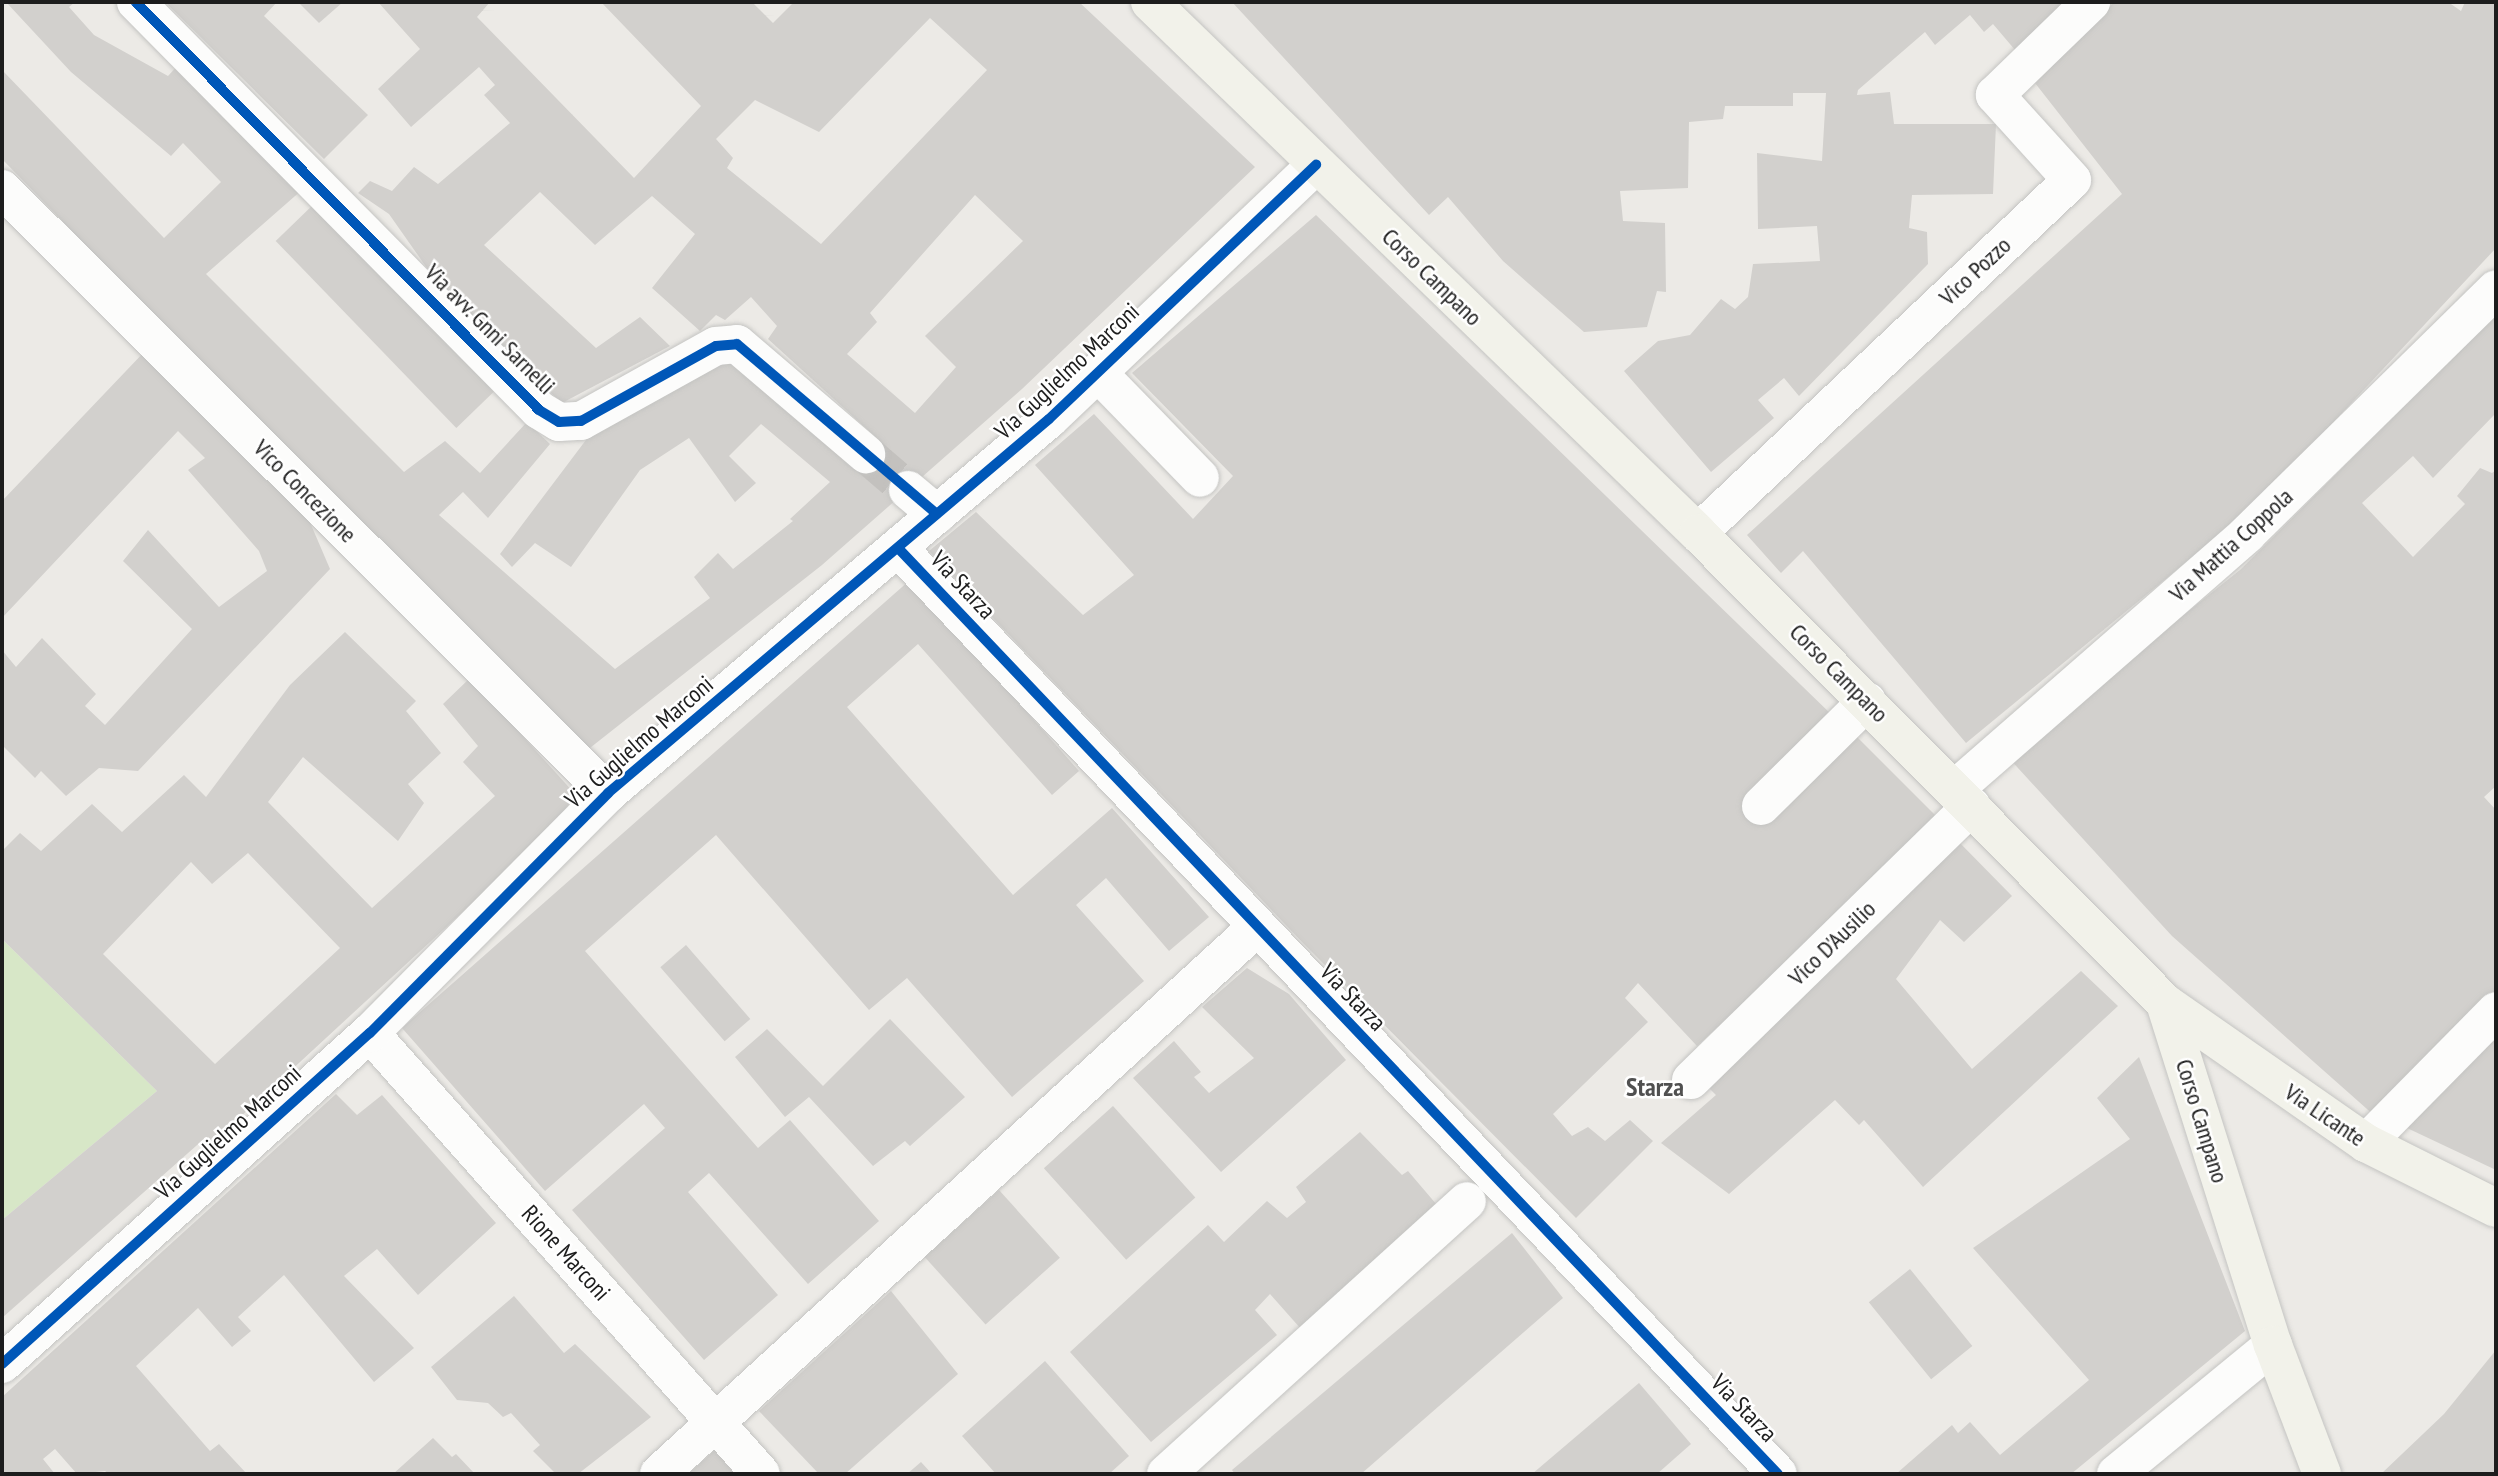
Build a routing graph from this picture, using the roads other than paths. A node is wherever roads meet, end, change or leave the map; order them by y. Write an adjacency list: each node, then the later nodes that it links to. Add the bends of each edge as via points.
1 (136, 2): 8 (street, Via avv. Gnni Sarnelli, via 539,410 559,422 581,421 716,346 737,344)
2 (2091, 2): 12 (street, Vico Pozzo, via 1995,95 2072,180)
3 (1158, 4): 4 (main road, Corso Campano)
4 (1316, 165): 7 (street, Via Guglielmo Marconi); 12 (main road, Corso Campano)
5 (2, 189): 15 (street, Vico Concezione)
6 (2496, 289): 16 (street, Via Mattia Coppola, via 2247,534)
7 (1098, 373): 9 (street); 11 (street, Via Guglielmo Marconi)
8 (866, 454)
9 (1200, 478)
10 (908, 490): 11 (street)
11 (937, 514): 13 (street, Via Guglielmo Marconi)
12 (1698, 533): 14 (main road, Corso Campano)
13 (898, 548): 15 (street, Via Guglielmo Marconi); 18 (street, Via Starza)
14 (1867, 701): 16 (main road, Corso Campano); 17 (street)
15 (608, 793): 21 (street, Via Guglielmo Marconi)
16 (1964, 797): 19 (main road, Corso Campano); 22 (street, Vico D'Ausilio)
17 (1761, 806)
18 (1257, 927): 28 (street); 32 (street, Via Starza)
19 (2165, 1003): 23 (main road, Via Licante); 26 (main road, Corso Campano)
20 (2496, 1011): 23 (street)
21 (370, 1033): 27 (street, Via Guglielmo Marconi); 28 (street, Rione Marconi)
22 (1691, 1080)
23 (2366, 1143): 25 (main road, Via Licante)
24 (1467, 1201): 31 (street)
25 (2496, 1208)
26 (2273, 1345): 33 (street); 34 (main road, Corso Campano)
27 (2, 1364)
28 (718, 1423): 29 (street); 30 (street, Rione Marconi)
29 (659, 1474)
30 (761, 1474)
31 (1166, 1474)
32 (1778, 1474)
33 (2116, 1474)
34 (2322, 1474)

